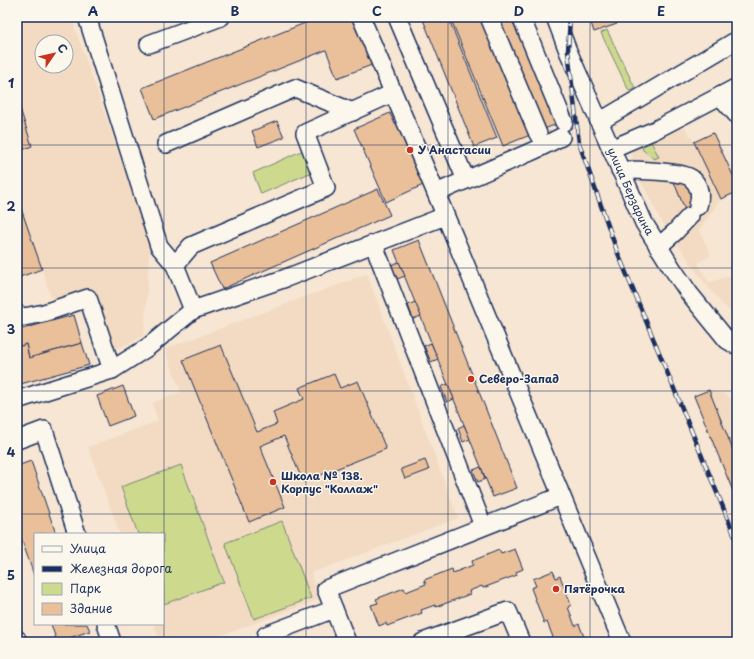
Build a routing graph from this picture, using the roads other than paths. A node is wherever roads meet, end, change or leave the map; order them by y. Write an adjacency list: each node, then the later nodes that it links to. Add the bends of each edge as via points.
1 (87, 17): 25 (street, via 159,246)
2 (221, 17): 9 (street)
3 (361, 17): 11 (street)
4 (397, 17): 20 (street)
5 (489, 17): 16 (street)
6 (521, 17): 20 (street, via 563,129)
7 (555, 17): 15 (street, улица Берзарина)
8 (737, 40): 15 (street)
9 (149, 44)
10 (737, 87): 12 (street)
11 (392, 93): 13 (street); 21 (street)
12 (720, 96): 14 (street); 18 (street, via 655,130)
13 (352, 112): 17 (street, via 295,88); 25 (street, via 305,133 326,188 191,246)
14 (737, 115)
15 (599, 122): 18 (street, улица Берзарина)
16 (538, 134)
17 (166, 144)
18 (611, 149): 19 (street, улица Берзарина)
19 (620, 170): 24 (street, улица Берзарина); 24 (street, via 670,172 690,177 698,186 700,196 694,211)
20 (466, 180): 21 (street)
21 (436, 193): 22 (street)
22 (445, 216): 23 (street); 32 (street)
23 (374, 245): 26 (street); 33 (street)
24 (658, 247): 28 (street, улица Берзарина, via 708,317 727,340)
25 (175, 266): 26 (street)
26 (192, 310): 29 (street, via 148,347)
27 (17, 314): 29 (street, via 24,316 44,313 88,298)
28 (737, 346)
29 (112, 370): 30 (street)
30 (17, 400)
31 (17, 440): 34 (street, via 44,430)
32 (561, 496): 33 (street); 44 (street)
33 (483, 526): 35 (street, via 326,589)
34 (78, 533)
35 (334, 609): 40 (street, via 266,635); 41 (street)
36 (106, 625): 39 (street)
37 (17, 639): 38 (street)
38 (18, 642)
39 (112, 642)
40 (268, 642)
41 (347, 642)
42 (423, 642): 43 (street, via 508,611)
43 (521, 642)
44 (622, 642)

